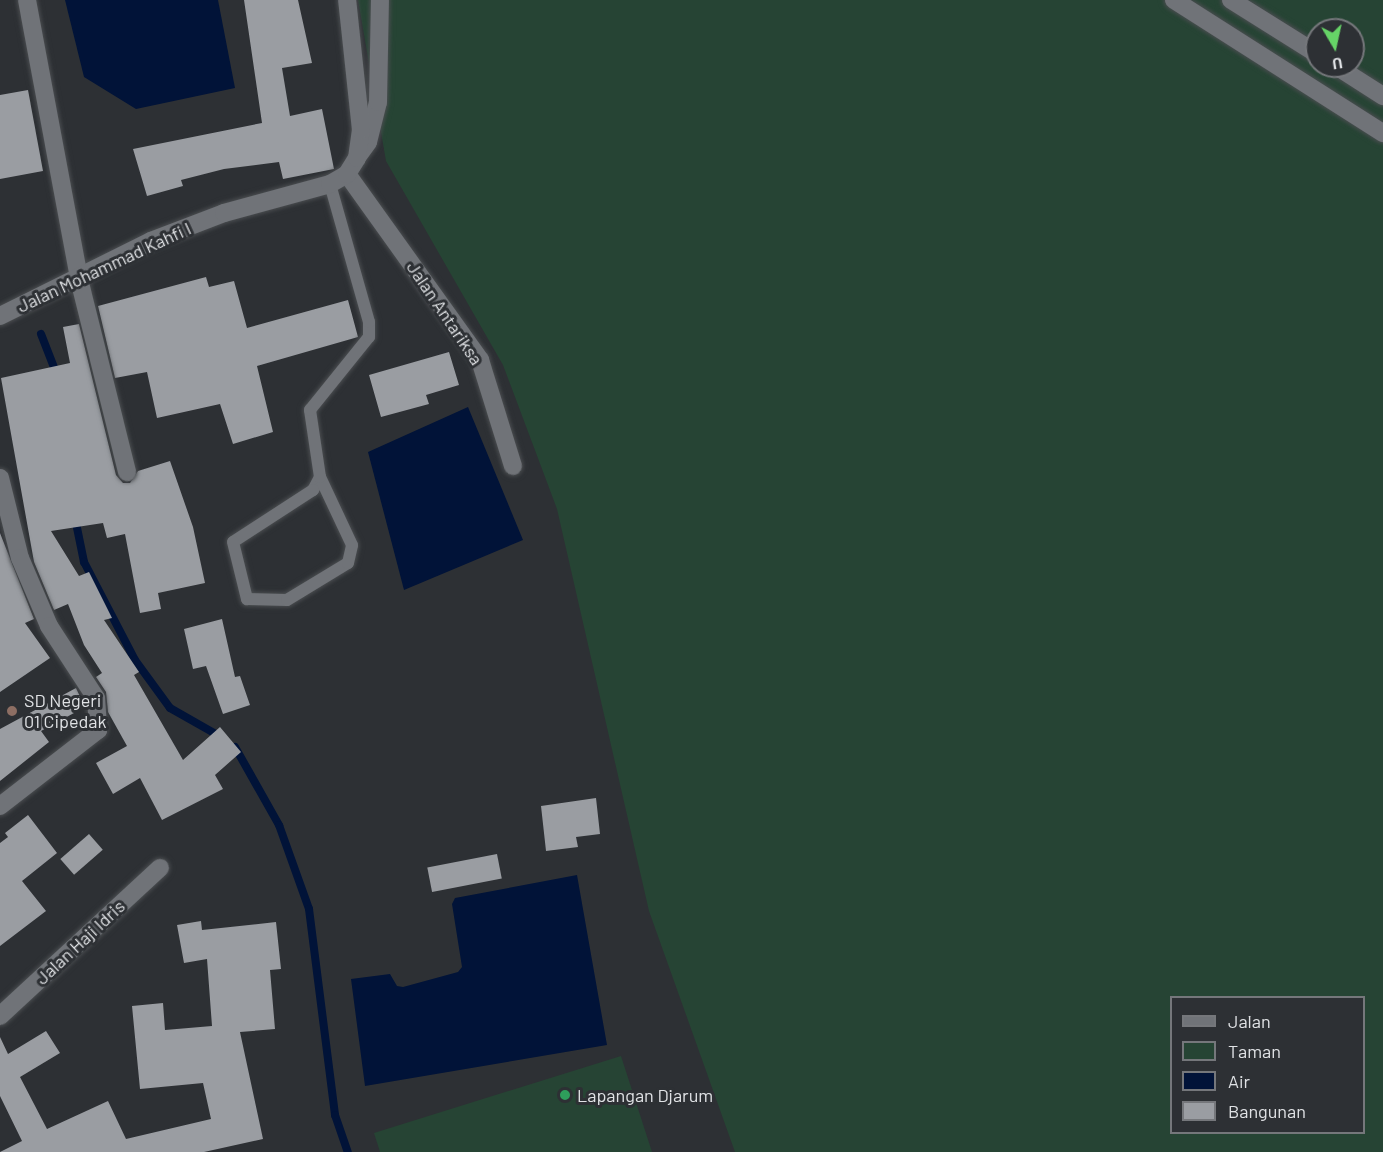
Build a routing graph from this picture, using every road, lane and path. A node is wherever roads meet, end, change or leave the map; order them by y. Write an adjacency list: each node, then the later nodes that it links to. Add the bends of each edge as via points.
1 (27, 0): 13 (street)
2 (347, 0): 10 (street, Jalan Mohammad Kahfi I, via 361,130)
3 (380, 0): 10 (street, via 378,102 368,142)
4 (1174, 0): 9 (street)
5 (1231, 0): 6 (street)
6 (1305, 46)
7 (1354, 78): 8 (street)
8 (1383, 96)
9 (1383, 133)
10 (357, 158): 11 (street, Jalan Mohammad Kahfi I)
11 (347, 174): 12 (street, Jalan Mohammad Kahfi I); 15 (street, Jalan Antariksa, via 480,360)
12 (330, 184): 13 (street, Jalan Mohammad Kahfi I, via 224,213 151,241); 17 (lane, via 369,337 310,410)
13 (79, 279): 14 (street, Jalan Mohammad Kahfi I); 16 (street)
14 (0, 316)
15 (513, 466)
16 (127, 472)
17 (320, 477): 17 (lane, via 313,490 233,542 247,599 287,600 348,563 352,545 346,525)
18 (0, 478): 19 (street, via 20,558 49,626 96,698 98,730)
19 (0, 806)
20 (160, 867): 21 (street, Jalan Haji Idris)
21 (0, 1016)

